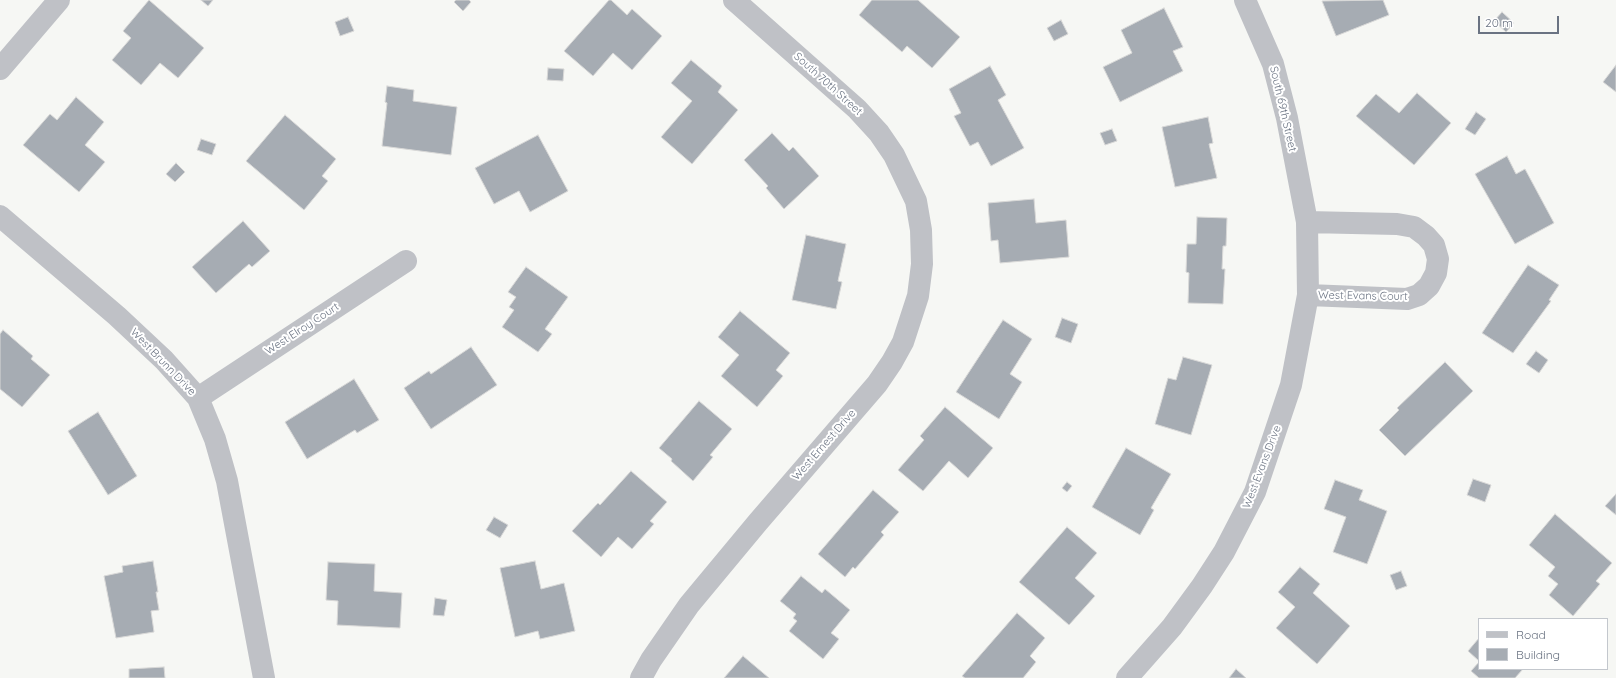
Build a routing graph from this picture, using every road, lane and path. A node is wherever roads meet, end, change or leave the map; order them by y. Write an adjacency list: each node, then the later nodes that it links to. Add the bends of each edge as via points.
1 (59, 0): 4 (street)
2 (734, 0): 5 (street, South 70th Street, via 857,108 894,155)
3 (1245, 0): 7 (street, South 69th Street, via 1273,64 1287,118)
4 (0, 69)
5 (906, 180): 12 (street, West Ernest Drive, via 916,201 921,230 922,264 918,296 903,342 877,384 689,605)
6 (0, 216): 10 (street, West Brunn Drive, via 122,321 164,360)
7 (1307, 222): 9 (street, West Evans Drive); 9 (street, West Evans Court, via 1397,224 1414,227 1434,245 1438,259 1436,273 1429,286 1418,295 1406,298)
8 (406, 261): 10 (street, West Elroy Court)
9 (1308, 295): 13 (street, West Evans Drive, via 1291,385 1255,492 1224,552 1202,586 1172,627)
10 (198, 398): 11 (street, West Brunn Drive, via 215,439 227,481)
11 (264, 678)
12 (641, 678)
13 (1127, 678)

